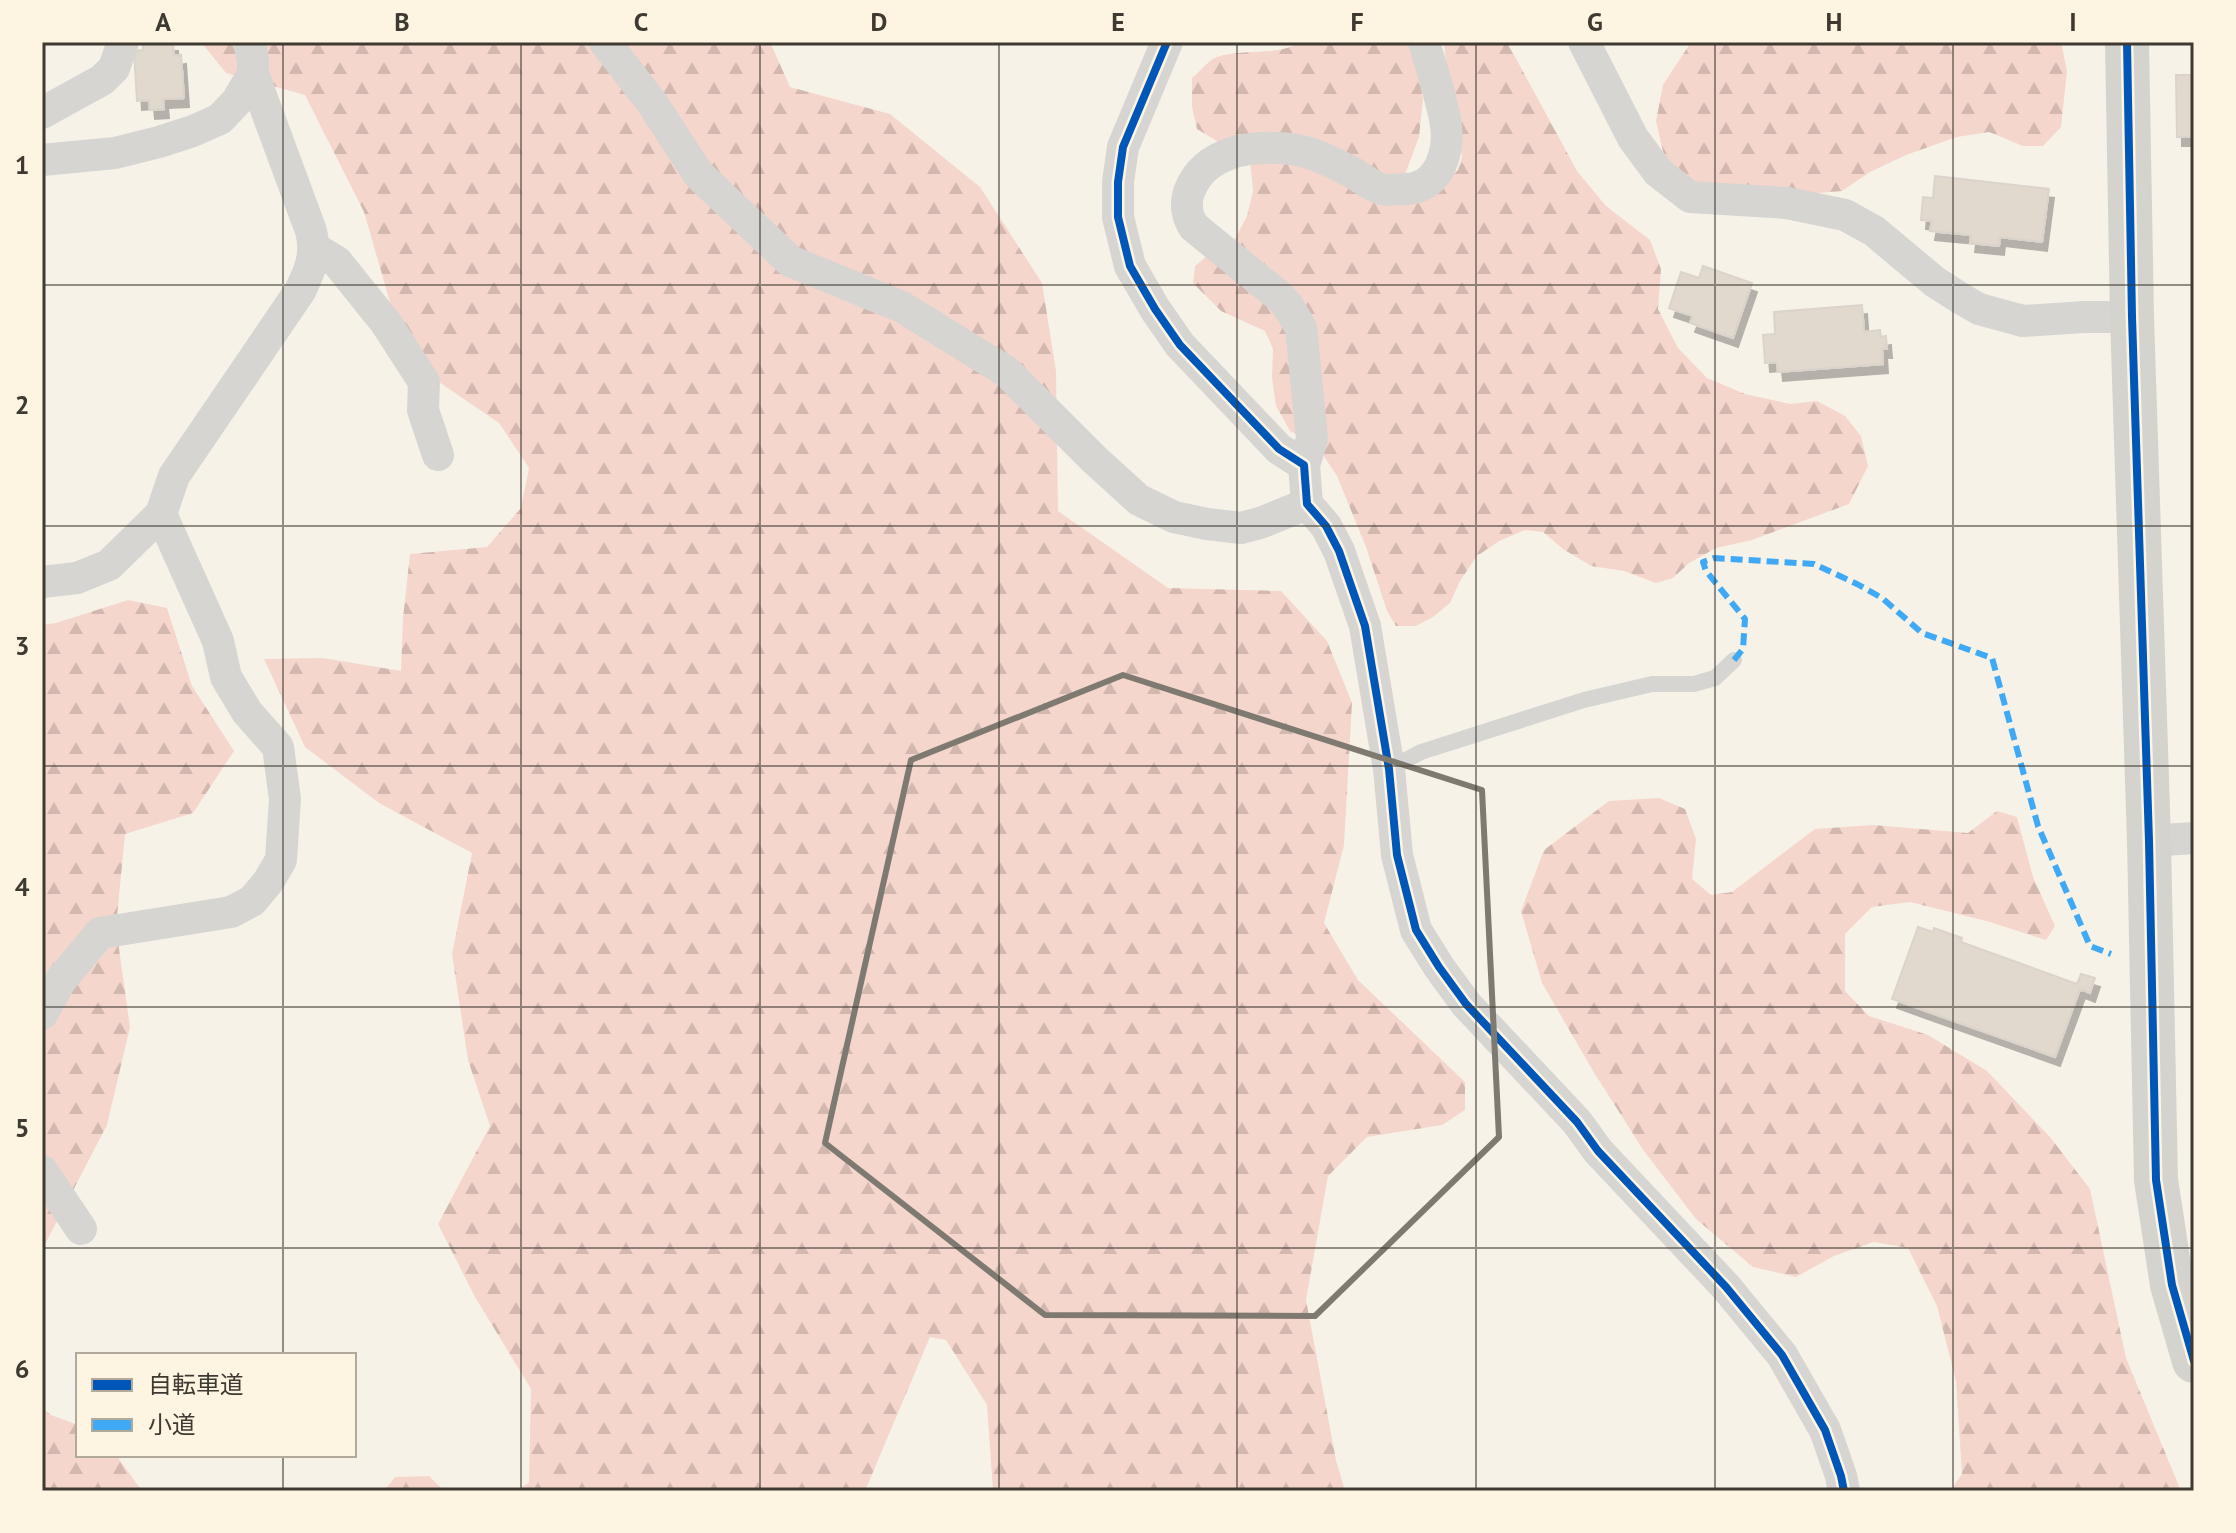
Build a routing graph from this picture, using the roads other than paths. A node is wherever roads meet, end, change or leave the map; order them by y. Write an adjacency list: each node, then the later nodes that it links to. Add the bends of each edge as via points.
1 (123, 42): 9 (street, via 114,68 102,80)
2 (249, 42): 8 (street)
3 (605, 42): 15 (street, via 699,175 790,261 902,307 1007,372 1139,500 1174,517 1241,528)
4 (1167, 42): 14 (street, via 1123,147 1118,217 1130,266 1180,345 1279,449)
5 (1424, 42): 14 (street, via 1446,121 1442,159 1429,182 1416,188 1382,189 1304,150 1252,149 1208,164 1193,181 1187,200 1194,227 1279,296 1301,328 1312,439)
6 (1584, 42): 12 (street, via 1633,138 1658,172 1690,197 1787,203 1845,215 1960,298 2023,321)
7 (2127, 42): 12 (street)
8 (253, 74): 10 (street, via 220,119 193,131 115,153); 11 (street)
9 (42, 113)
10 (42, 160)
11 (314, 248): 13 (street, via 337,262 424,382 423,410); 16 (street, via 300,291 174,476)
12 (2132, 317): 21 (street)
13 (438, 455)
14 (1304, 465): 15 (street)
15 (1307, 504): 19 (street, via 1339,551 1360,611)
16 (161, 514): 17 (street, via 109,565 77,578); 22 (street, via 218,641 226,677 247,712 278,747 285,799 281,860 252,901 231,912 100,933 61,980)
17 (42, 582)
18 (1734, 660): 19 (lane, via 1715,678 1652,684 1584,700 1421,752)
19 (1389, 769): 26 (street, via 1407,901 1416,930 1439,967 1466,1004 1782,1355 1825,1430)
20 (2194, 838): 21 (street)
21 (2149, 841): 25 (street, via 2156,1180 2172,1285)
22 (42, 1014)
23 (42, 1171): 24 (street)
24 (81, 1229)
25 (2194, 1361)
26 (1844, 1491)

